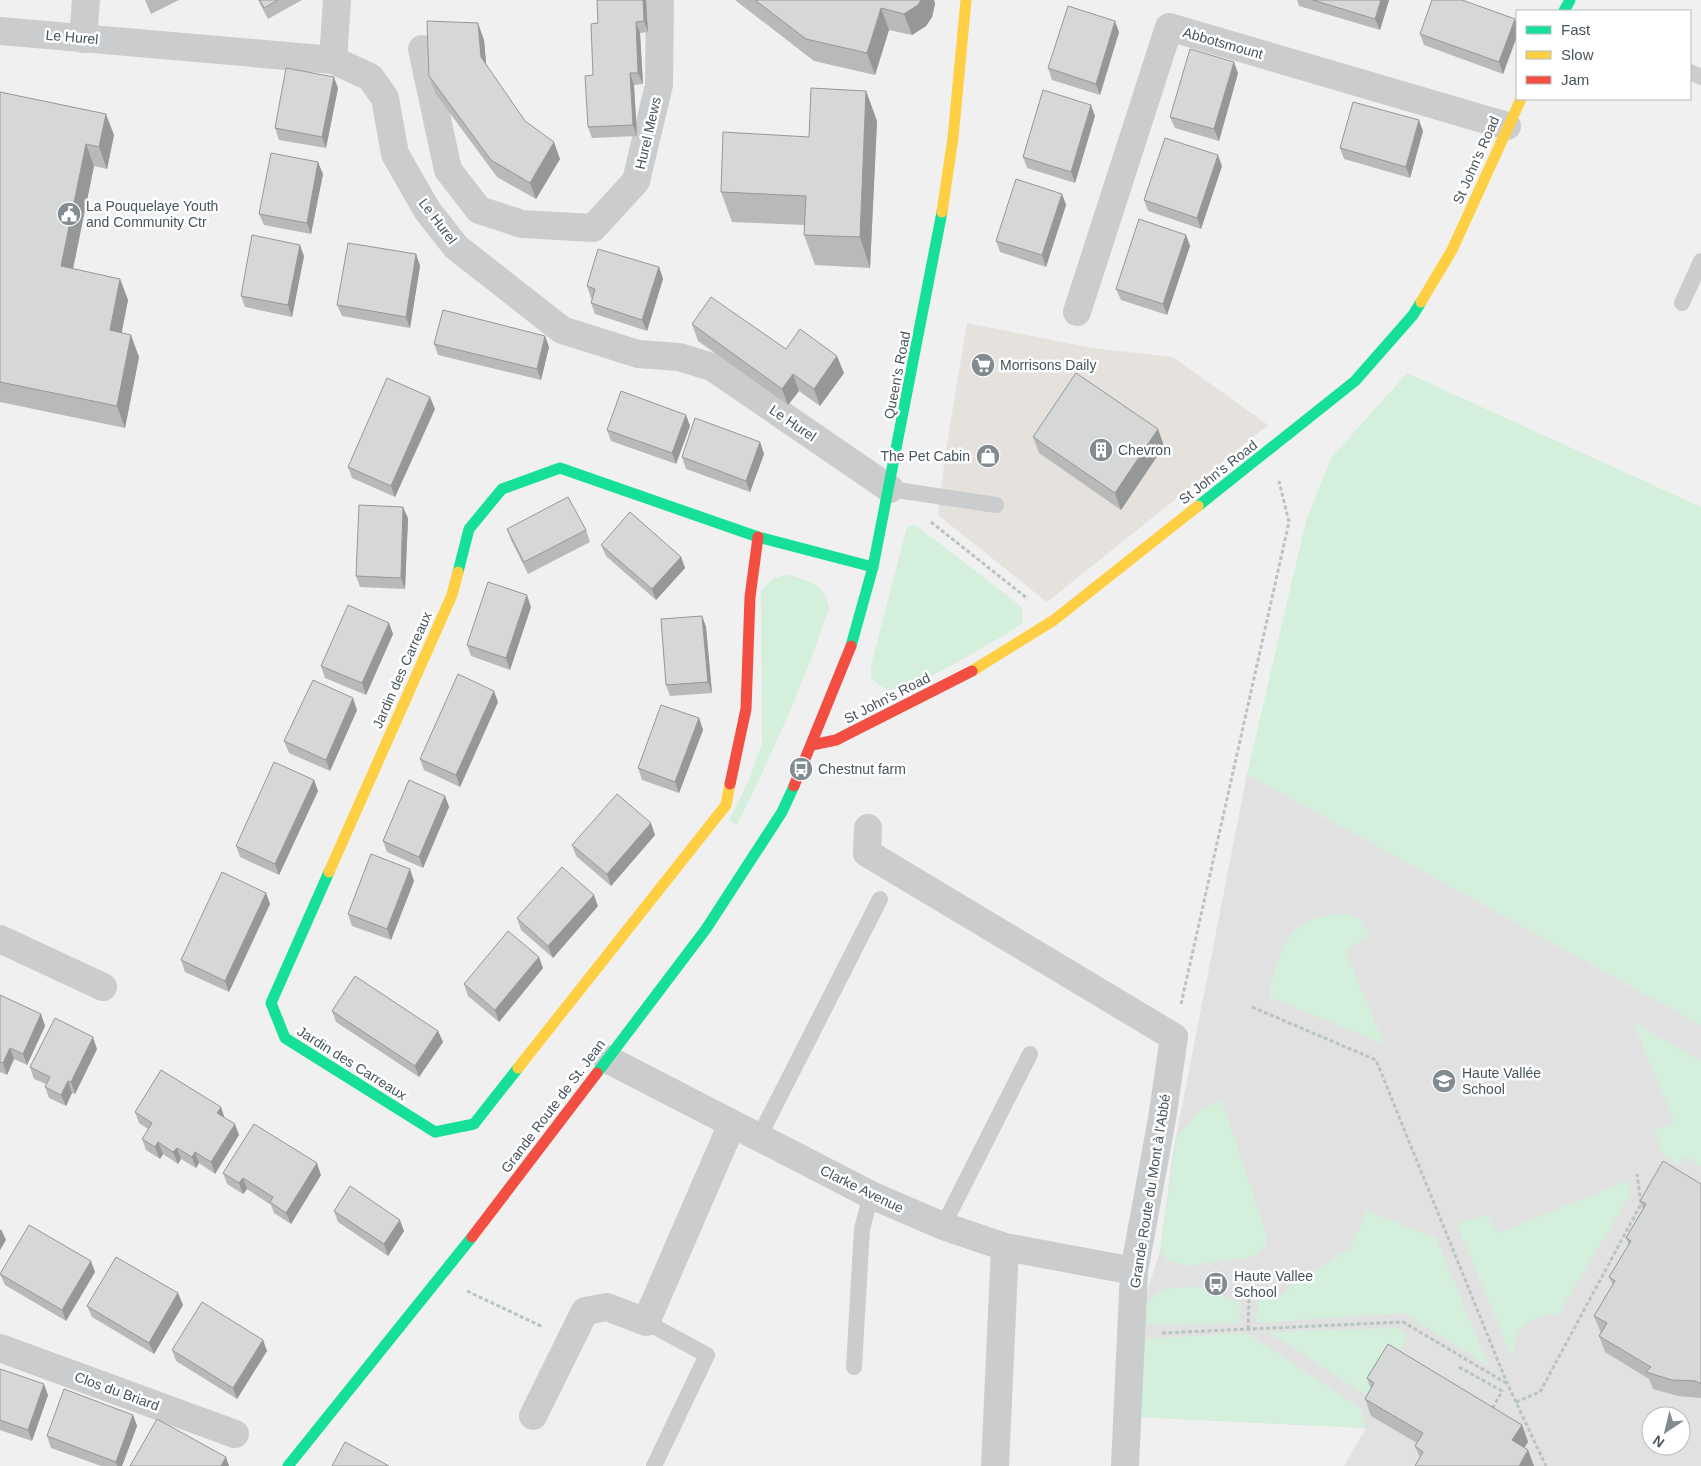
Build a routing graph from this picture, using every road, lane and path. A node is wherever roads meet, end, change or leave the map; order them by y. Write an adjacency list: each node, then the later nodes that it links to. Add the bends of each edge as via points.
1 (86, 0): 6 (street)
2 (337, 0): 8 (street)
3 (660, 0): 7 (street, Hurel Mews, via 659,85 636,181 594,228 522,224 479,210 448,170)
4 (966, 0): 15 (main road, Queen's Road, via 952,138 935,255)
5 (0, 31): 6 (street, Le Hurel)
6 (83, 39): 8 (street, Le Hurel)
7 (422, 49)
8 (333, 60): 15 (street, Le Hurel, via 370,77 385,98 395,154 427,210 456,247 562,330 638,354 679,357 712,367)
9 (1521, 100): 10 (main road, St John's Road)
10 (1508, 126): 13 (street, Abbotsmount, via 1169,27); 14 (main road, St John's Road, via 1452,250 1413,315 1355,381)
11 (1701, 261): 12 (lane)
12 (1682, 303)
13 (1077, 312)
14 (1271, 449): 20 (main road, St John's Road); 27 (path, via 1289,522)
15 (890, 489): 16 (lane); 19 (main road, Queen's Road)
16 (996, 505)
17 (927, 519): 20 (path)
18 (758, 537): 18 (main road, Jardin des Carreaux, via 750,597 746,709 726,805 474,1124 434,1132 285,1038 271,1003 452,595 469,529 502,489 560,468); 19 (main road, Jardin des Carreaux)
19 (874, 567): 21 (main road, Queen's Road, via 851,646)
20 (1054, 620): 21 (main road, St John's Road, via 964,676 836,740)
21 (812, 745): 29 (main road, Grande Route de St. Jean, via 782,812 706,929)
22 (868, 828): 27 (street, via 866,853)
23 (880, 898): 31 (lane)
24 (0, 939): 25 (street)
25 (103, 987)
26 (1252, 1007): 46 (path, via 1376,1060)
27 (1174, 1037): 36 (street, Grande Route du Mont à l'Abbé)
28 (1030, 1054): 34 (lane)
29 (607, 1060): 30 (street, Clarke Avenue); 38 (main road, Grande Route de St. Jean)
30 (732, 1124): 31 (street, Clarke Avenue); 39 (street)
31 (759, 1137): 33 (street, Clarke Avenue)
32 (1637, 1174): 47 (path, via 1641,1204 1540,1392)
33 (871, 1195): 34 (street, Clarke Avenue); 44 (lane, via 862,1229)
34 (943, 1226): 35 (street, Clarke Avenue)
35 (1005, 1247): 36 (street, Clarke Avenue); 53 (street)
36 (1134, 1271): 41 (street, Grande Route du Mont à l'Abbé)
37 (1250, 1272): 40 (path)
38 (439, 1277): 42 (path); 51 (main road, Grande Route de St. Jean)
39 (646, 1322): 42 (street, via 607,1307 584,1311); 52 (lane, via 707,1355)
40 (1248, 1329): 41 (path); 46 (path, via 1403,1322)
41 (1131, 1335): 54 (street, Grande Route du Mont à l'Abbé)
42 (570, 1340): 49 (street)
43 (0, 1348): 50 (street, Clos du Briard)
44 (854, 1367)
45 (1459, 1367): 48 (path, via 1502,1391)
46 (1507, 1383): 47 (path)
47 (1516, 1402): 55 (path)
48 (1492, 1408)
49 (533, 1416)
50 (235, 1434)
51 (288, 1466)
52 (654, 1466)
53 (995, 1466)
54 (1125, 1466)
55 (1546, 1466)

